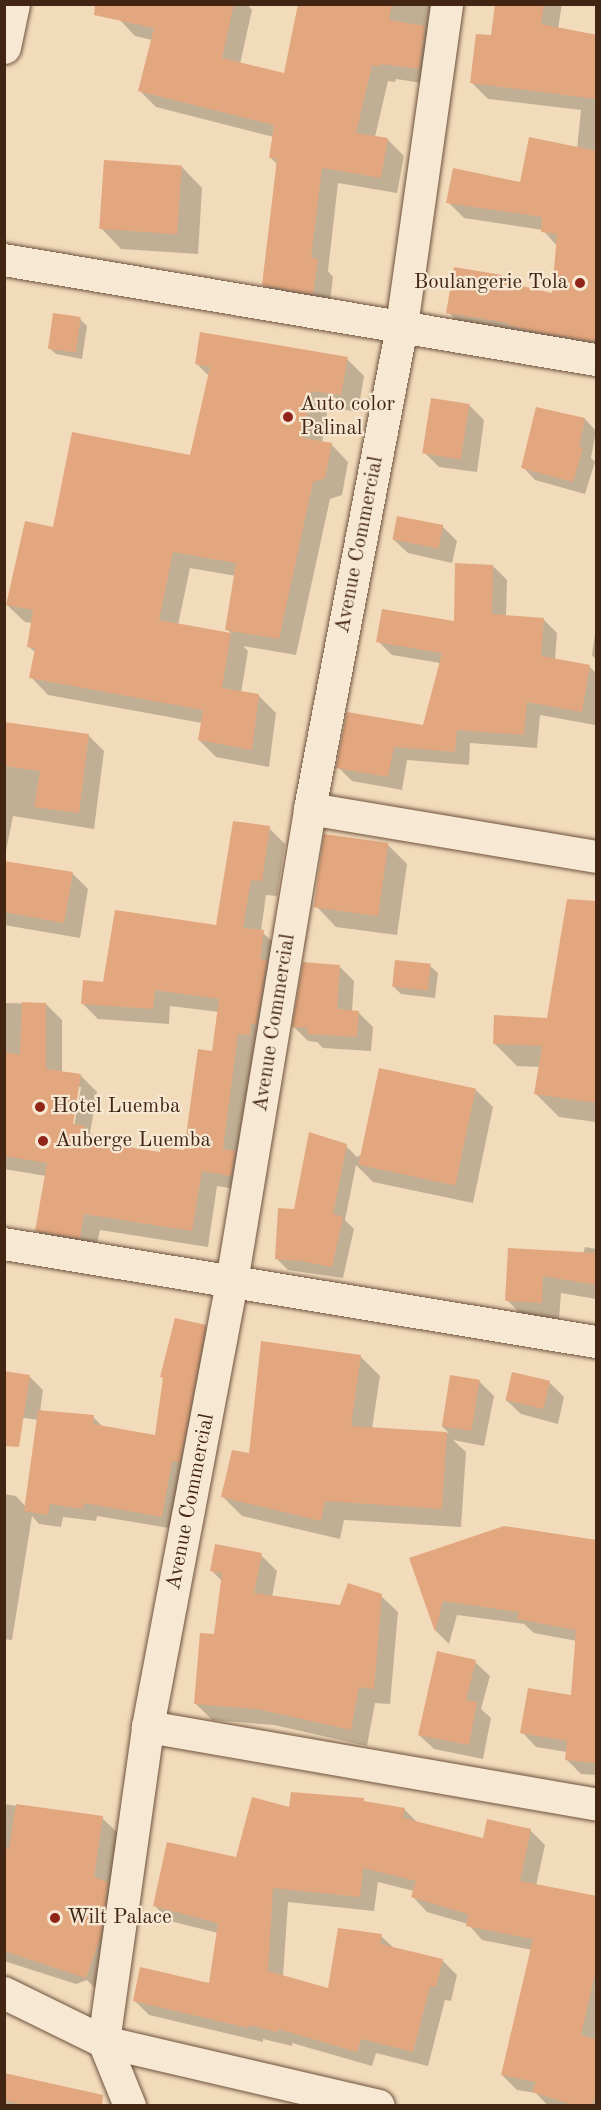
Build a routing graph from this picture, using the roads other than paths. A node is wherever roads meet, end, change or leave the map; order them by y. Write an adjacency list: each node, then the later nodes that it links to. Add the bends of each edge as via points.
1 (13, 4): 3 (street)
2 (447, 4): 5 (street, Avenue Commercial)
3 (4, 47)
4 (4, 260): 5 (street)
5 (402, 326): 6 (street); 7 (street, Avenue Commercial)
6 (597, 360)
7 (310, 809): 8 (street); 10 (street, Avenue Commercial)
8 (597, 857)
9 (4, 1244): 10 (street)
10 (232, 1282): 11 (street); 12 (street, Avenue Commercial)
11 (597, 1342)
12 (148, 1726): 13 (street); 15 (street, Avenue Commercial)
13 (597, 1804)
14 (4, 1993): 15 (street)
15 (104, 2042): 16 (street); 17 (street)
16 (130, 2106)
17 (379, 2106)

